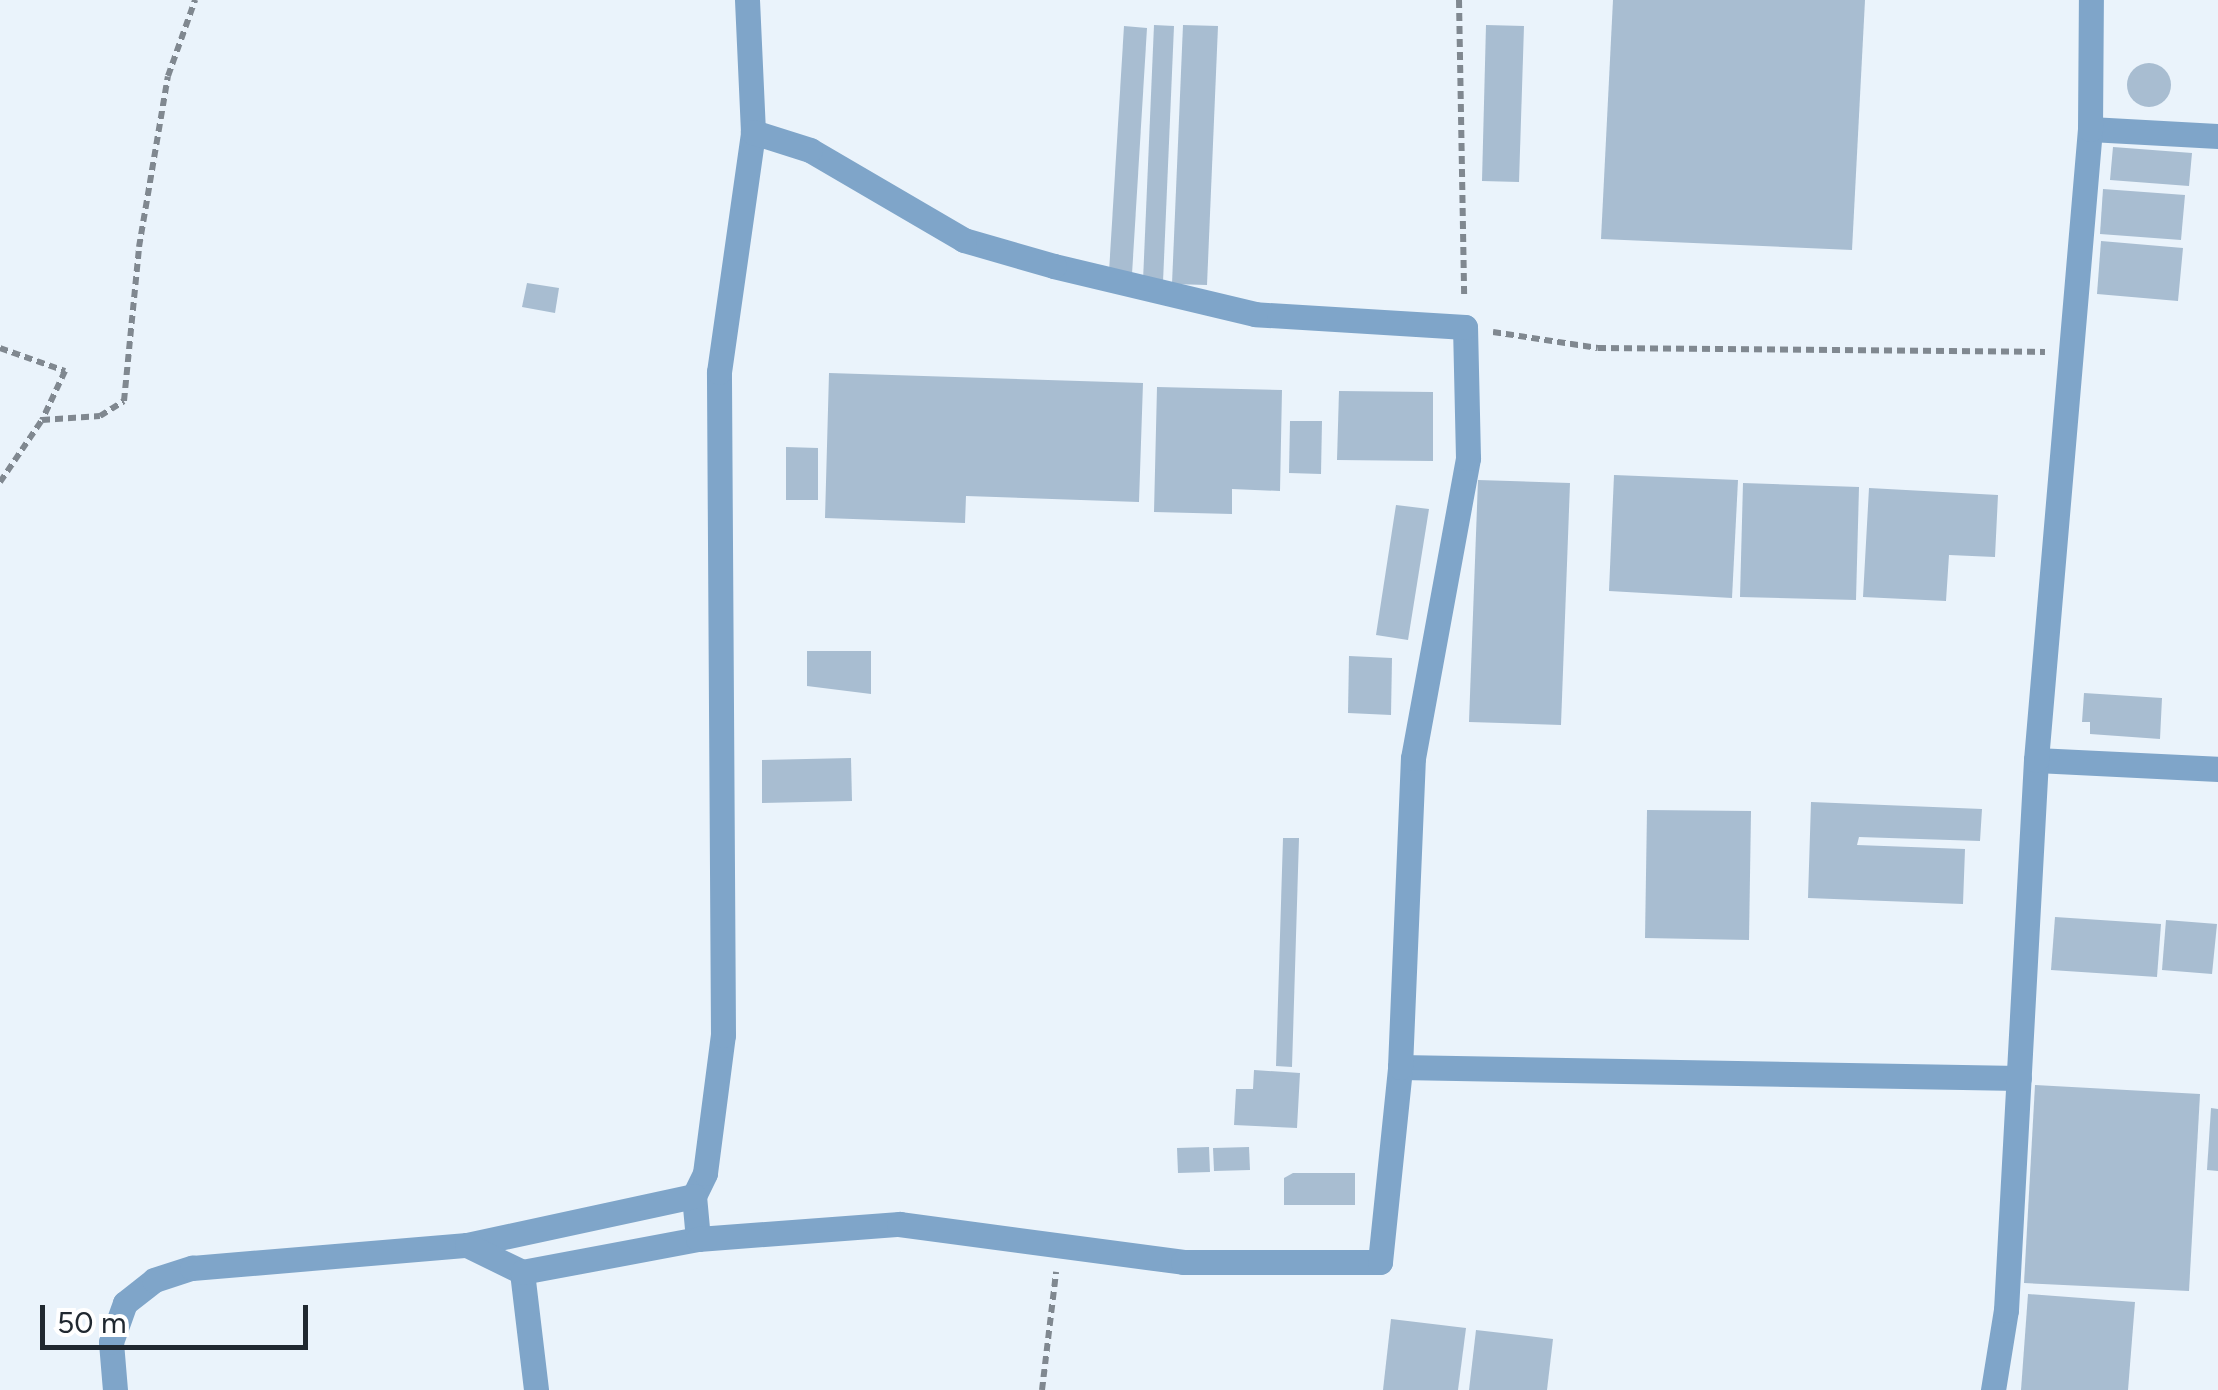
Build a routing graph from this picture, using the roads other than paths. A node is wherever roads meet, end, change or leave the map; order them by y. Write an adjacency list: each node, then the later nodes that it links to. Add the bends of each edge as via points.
1 (747, 0): 4 (street)
2 (2092, 0): 3 (street)
3 (2090, 129): 5 (street); 6 (street)
4 (753, 132): 8 (street, via 810,150 964,240 1054,266 1255,314 1464,327 1468,458 1414,758); 10 (street, via 719,372 723,1035 705,1173)
5 (2218, 136)
6 (2036, 760): 7 (street); 9 (street)
7 (2218, 769)
8 (1400, 1067): 9 (street); 11 (street, via 1380,1262 1183,1262 899,1224)
9 (2019, 1078): 16 (street, via 2006,1310)
10 (694, 1196): 11 (street); 12 (street)
11 (698, 1239): 13 (street)
12 (466, 1245): 13 (street); 14 (street, via 192,1268 154,1280 125,1303 111,1342)
13 (522, 1272): 15 (street)
14 (115, 1390)
15 (536, 1390)
16 (1993, 1390)

